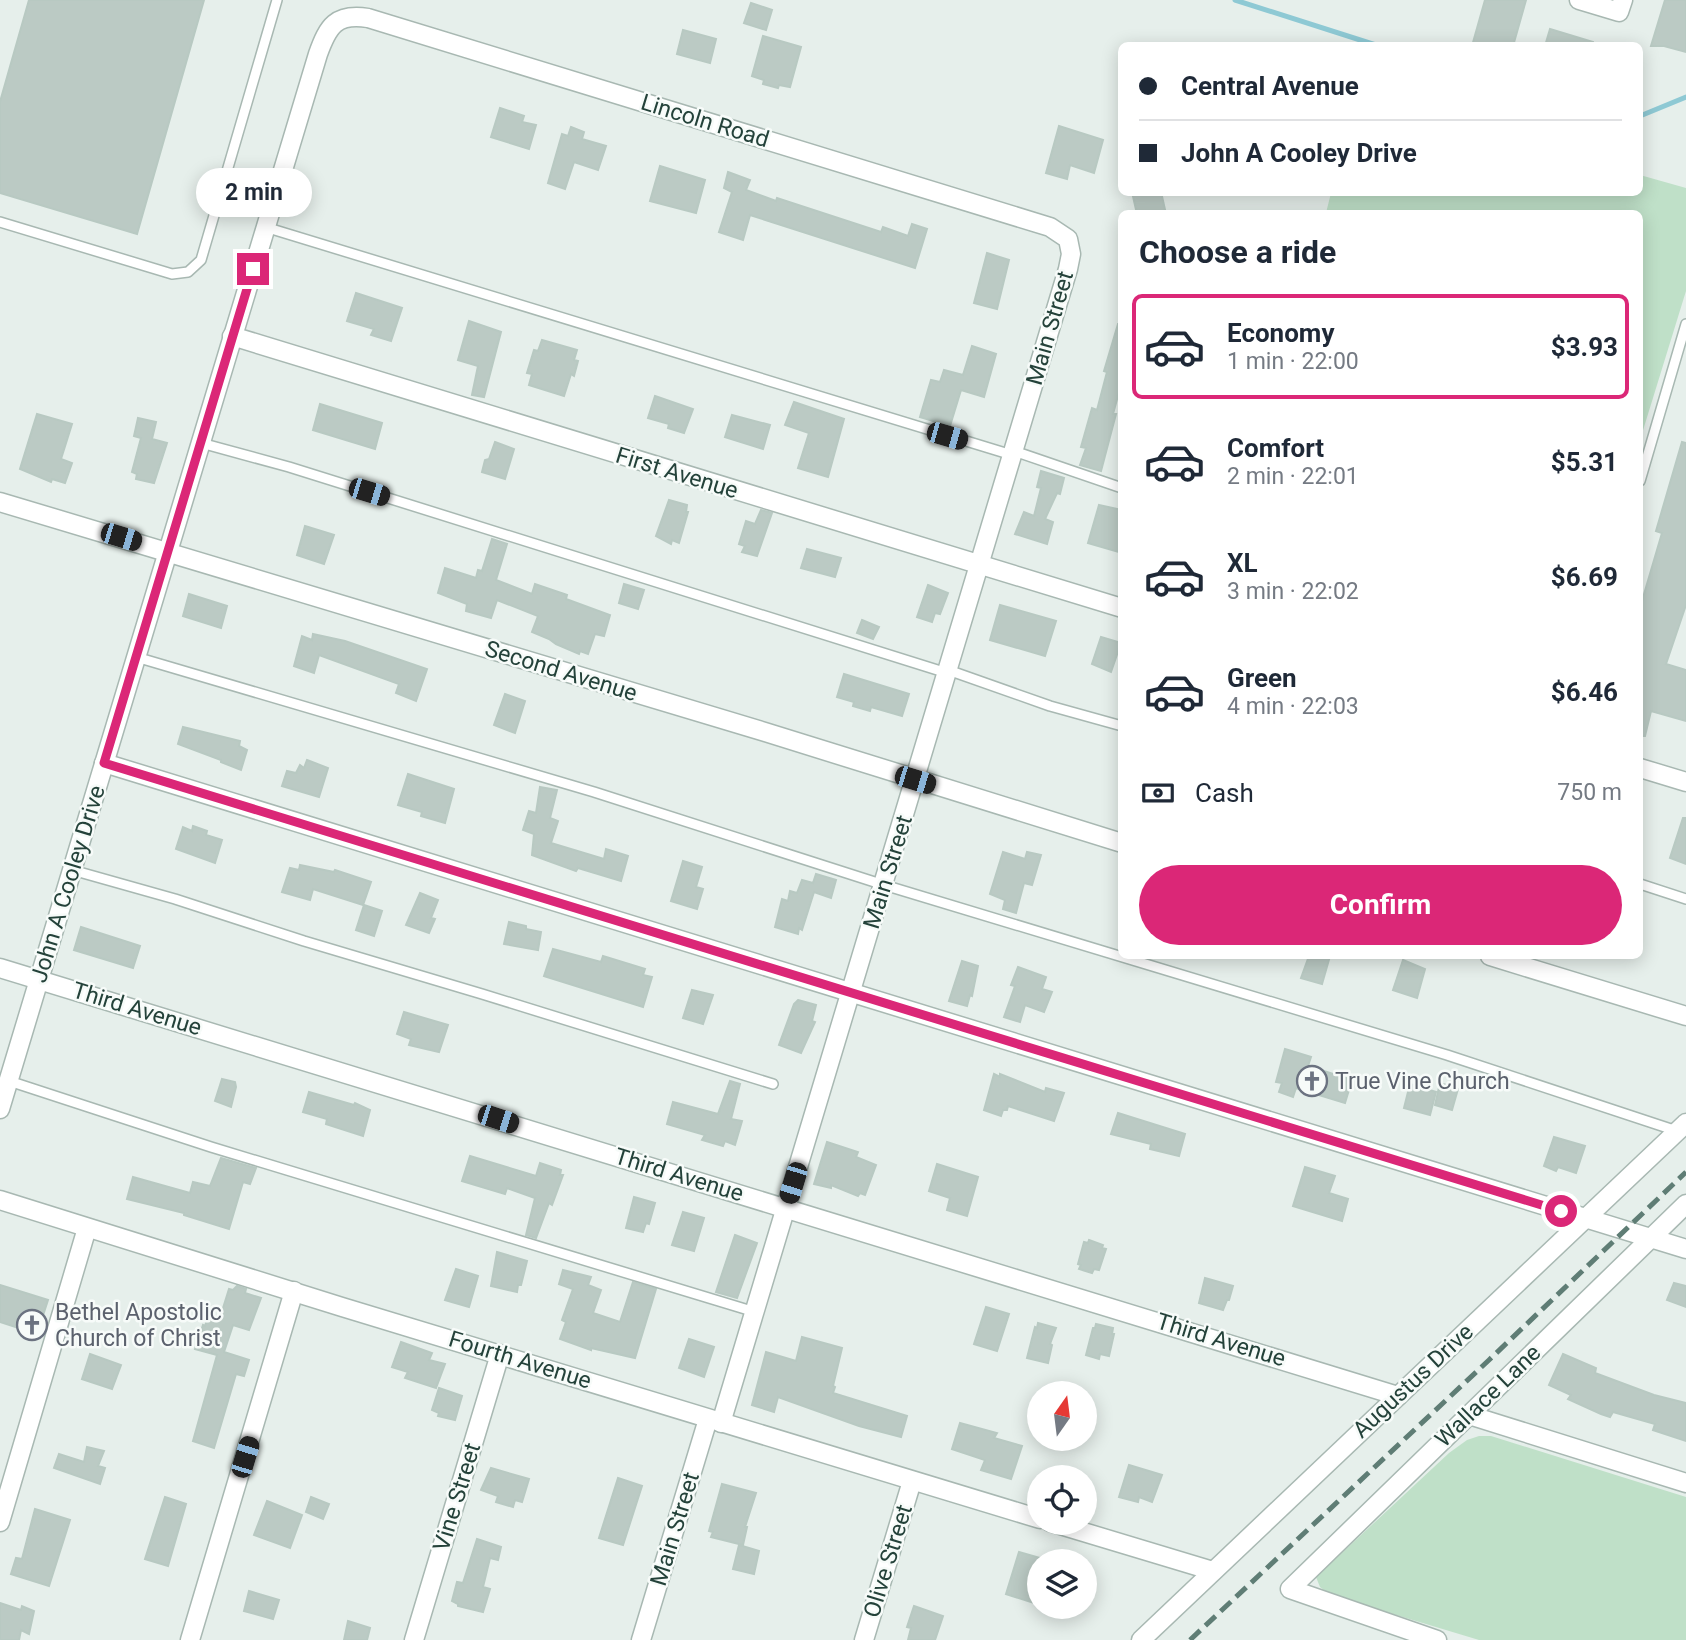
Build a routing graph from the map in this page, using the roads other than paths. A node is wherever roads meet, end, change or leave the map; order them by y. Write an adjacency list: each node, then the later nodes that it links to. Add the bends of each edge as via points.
1 (277, 0): 5 (lane, via 201,260 188,272 172,274)
2 (1579, 0): 3 (street, via 1619,12)
3 (1623, 0)
4 (338, 19): 6 (street, John A Cooley Drive, via 318,54); 7 (street, Lincoln Road, via 368,18 1050,227)
5 (0, 222)
6 (265, 228): 9 (street, John A Cooley Drive); 11 (lane)
7 (1068, 239): 11 (street, Main Street, via 1068,269)
8 (1686, 324): 12 (lane)
9 (232, 337): 10 (street, John A Cooley Drive); 16 (street, First Avenue)
10 (201, 443): 15 (street, John A Cooley Drive); 19 (lane)
11 (1013, 453): 13 (lane); 16 (street, Main Street)
12 (1643, 471)
13 (1118, 487)
14 (0, 502): 15 (street, Second Avenue)
15 (169, 551): 18 (street, John A Cooley Drive); 23 (street, Second Avenue)
16 (980, 565): 17 (street, First Avenue); 19 (street, Main Street)
17 (1118, 607)
18 (136, 657): 21 (street, John A Cooley Drive); 27 (lane, via 594,792)
19 (948, 671): 20 (lane); 23 (street, Main Street)
20 (1118, 725)
21 (104, 763): 26 (street, John A Cooley Drive); 35 (street)
22 (1643, 769): 24 (street)
23 (915, 780): 25 (street, Second Avenue); 27 (street, Main Street)
24 (1686, 782)
25 (1118, 842)
26 (72, 870): 34 (street, John A Cooley Drive); 38 (lane)
27 (884, 885): 30 (lane); 35 (street, Main Street)
28 (1643, 885): 29 (lane)
29 (1686, 899)
30 (1118, 956)
31 (1129, 959): 40 (lane)
32 (1500, 959): 36 (street)
33 (0, 968): 34 (street, Third Avenue)
34 (39, 979): 37 (street, John A Cooley Drive); 43 (street, Third Avenue)
35 (851, 993): 43 (street, Main Street); 44 (street)
36 (1686, 1016)
37 (9, 1081): 39 (street, John A Cooley Drive); 49 (lane)
38 (772, 1084)
39 (0, 1109)
40 (1682, 1127): 44 (street, Augustus Drive)
41 (0, 1200): 45 (street, Fourth Avenue)
42 (1686, 1204): 46 (street, Wallace Lane)
43 (786, 1208): 49 (street, Main Street); 51 (street, Third Avenue)
44 (1587, 1218): 46 (street); 51 (street, Augustus Drive)
45 (87, 1228): 48 (street, Fourth Avenue); 57 (street)
46 (1651, 1238): 47 (street); 52 (street, Wallace Lane)
47 (1686, 1249)
48 (294, 1291): 50 (street, Fourth Avenue); 60 (street)
49 (755, 1312): 53 (street, Main Street)
50 (500, 1354): 53 (street, Fourth Avenue); 61 (street, Vine Street)
51 (1398, 1395): 59 (street, Augustus Drive)
52 (1469, 1415): 55 (street); 65 (street, Wallace Lane, via 1290,1589)
53 (715, 1421): 54 (street, Fourth Avenue); 62 (street, Main Street)
54 (912, 1481): 56 (street, Fourth Avenue); 63 (street, Olive Street)
55 (1686, 1483)
56 (1027, 1515)
57 (0, 1522)
58 (1093, 1535): 59 (street)
59 (1213, 1571): 64 (street, Augustus Drive)
60 (190, 1640)
61 (414, 1640)
62 (641, 1640)
63 (864, 1640)
64 (1141, 1640)
65 (1437, 1640)

